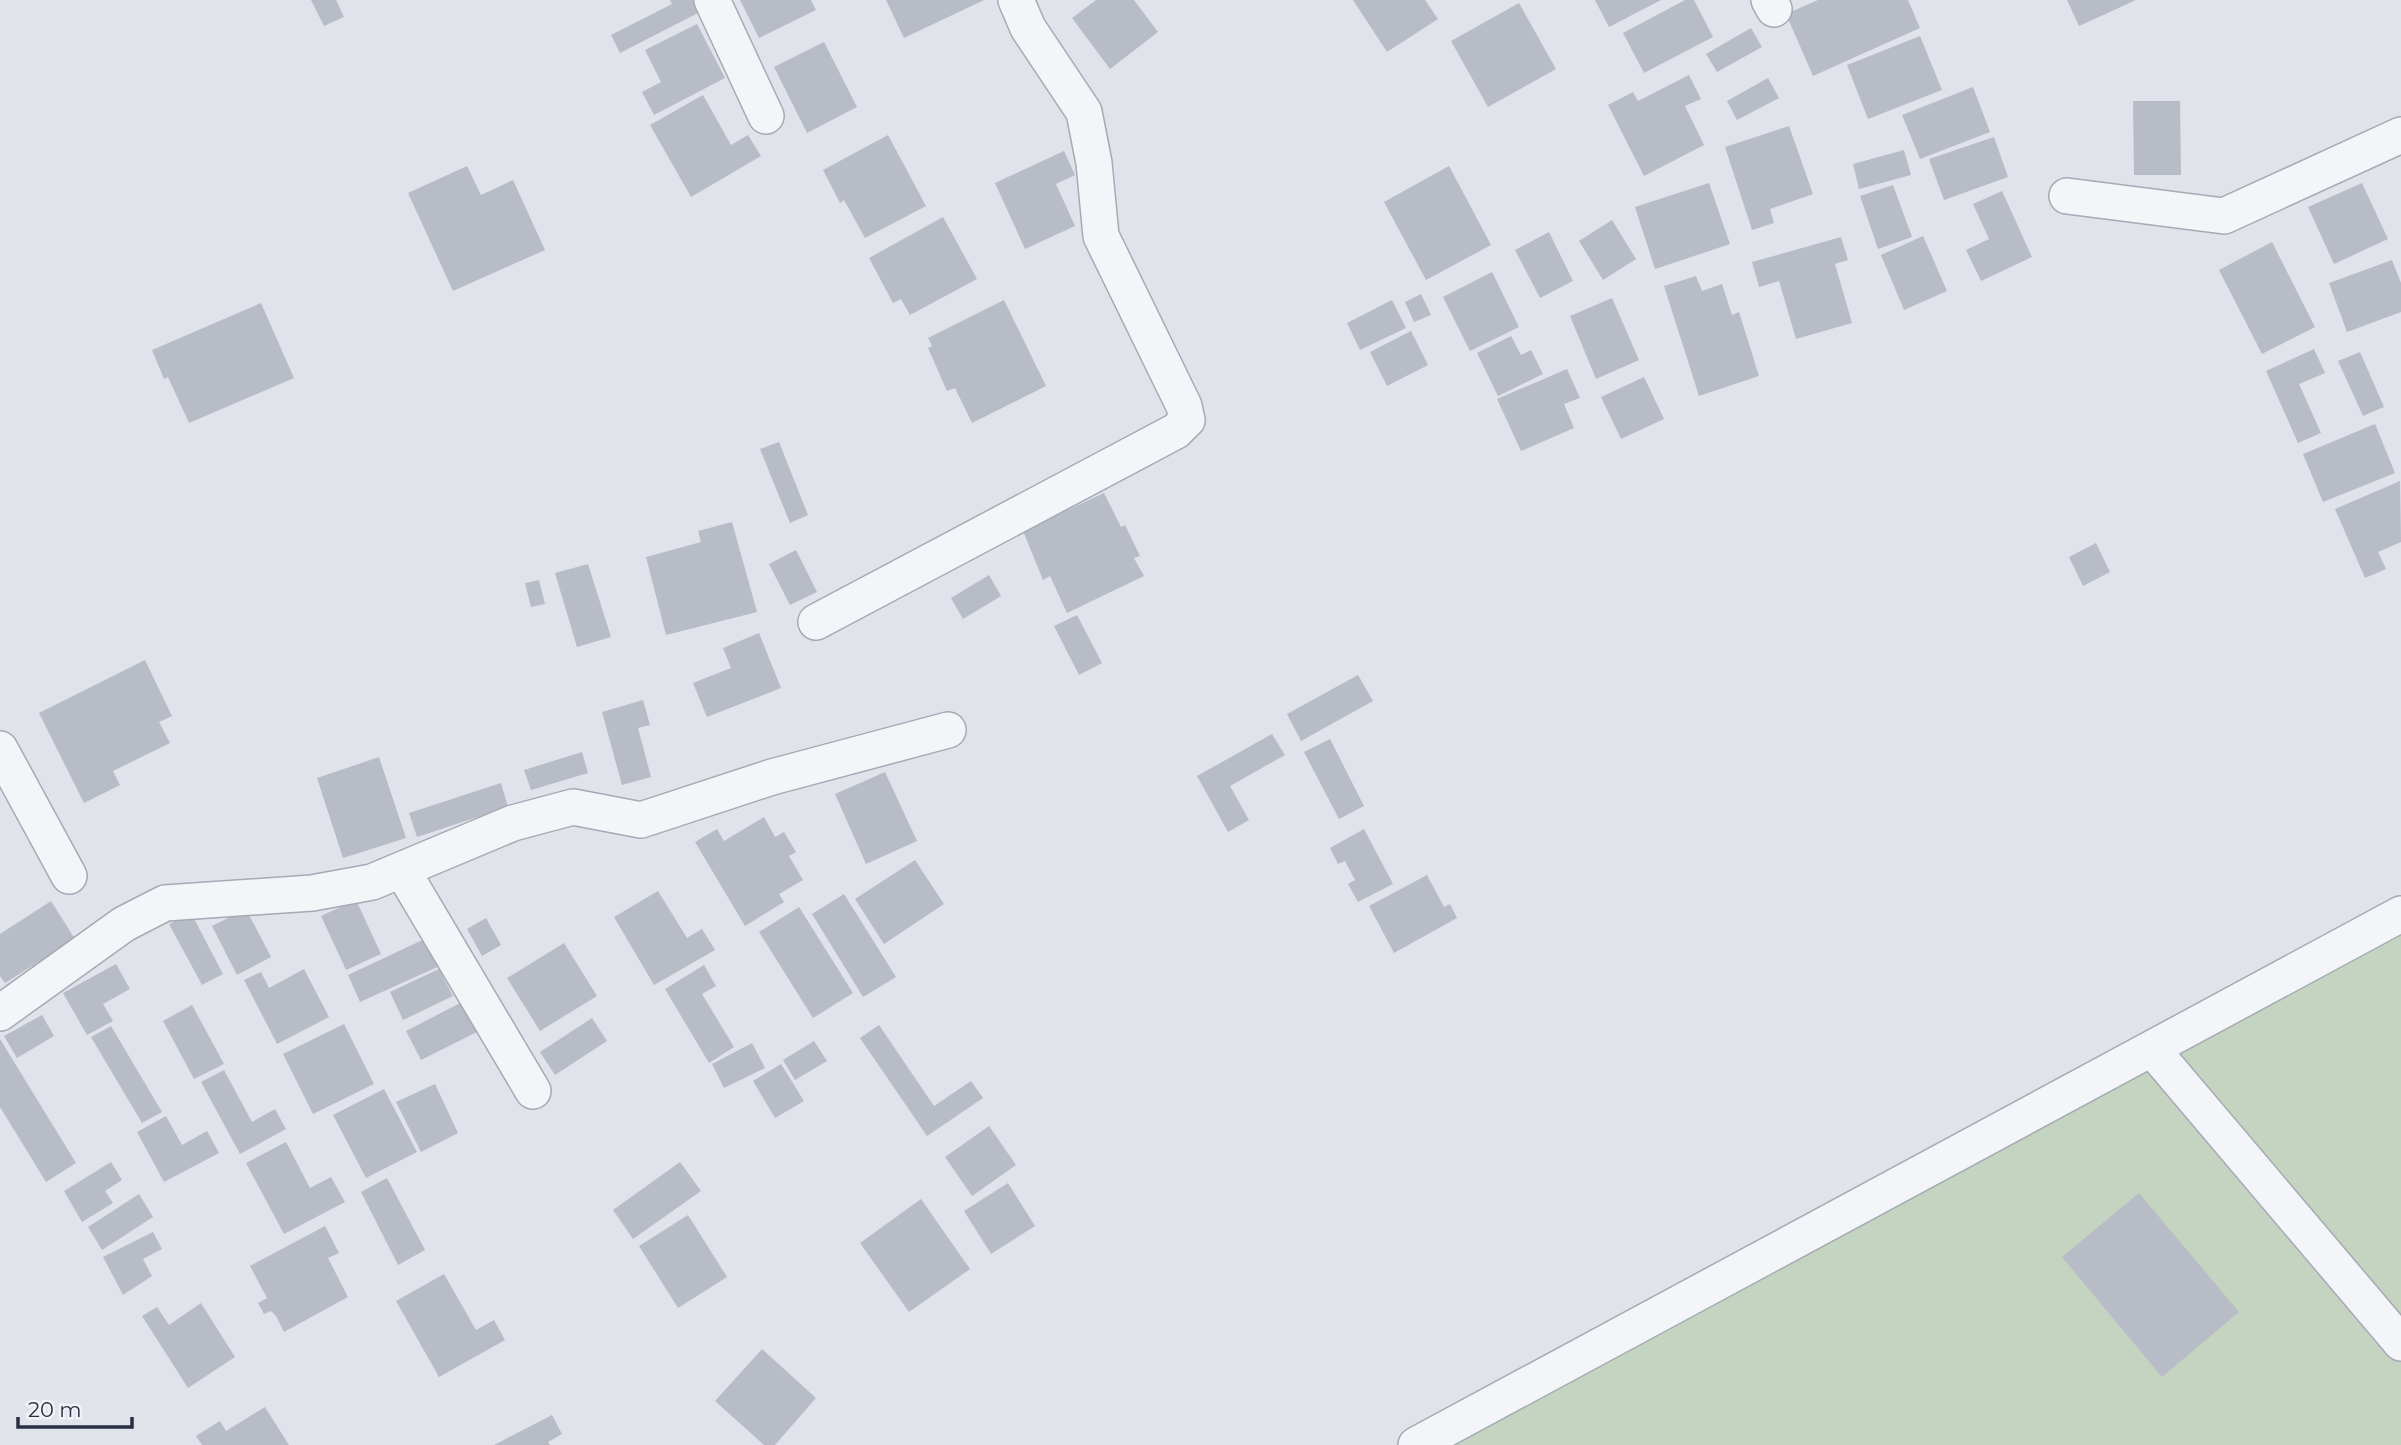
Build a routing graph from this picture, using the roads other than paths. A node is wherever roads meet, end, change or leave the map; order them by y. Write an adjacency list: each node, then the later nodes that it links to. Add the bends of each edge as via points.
1 (712, 0): 3 (street)
2 (1016, 0): 6 (street, via 1028,27 1084,112 1101,236 1187,420 1175,431)
3 (766, 116)
4 (2401, 135): 5 (street, via 2224,216)
5 (2067, 196)
6 (816, 622)
7 (948, 730): 9 (street, via 772,777 641,820 573,807 513,822)
8 (0, 749): 10 (street)
9 (402, 870): 12 (street, via 372,882 312,893 165,902 124,923); 14 (street)
10 (69, 876)
11 (2401, 914): 13 (street)
12 (0, 1013)
13 (2152, 1049): 15 (street); 16 (street)
14 (533, 1091)
15 (2401, 1343)
16 (1416, 1445)

